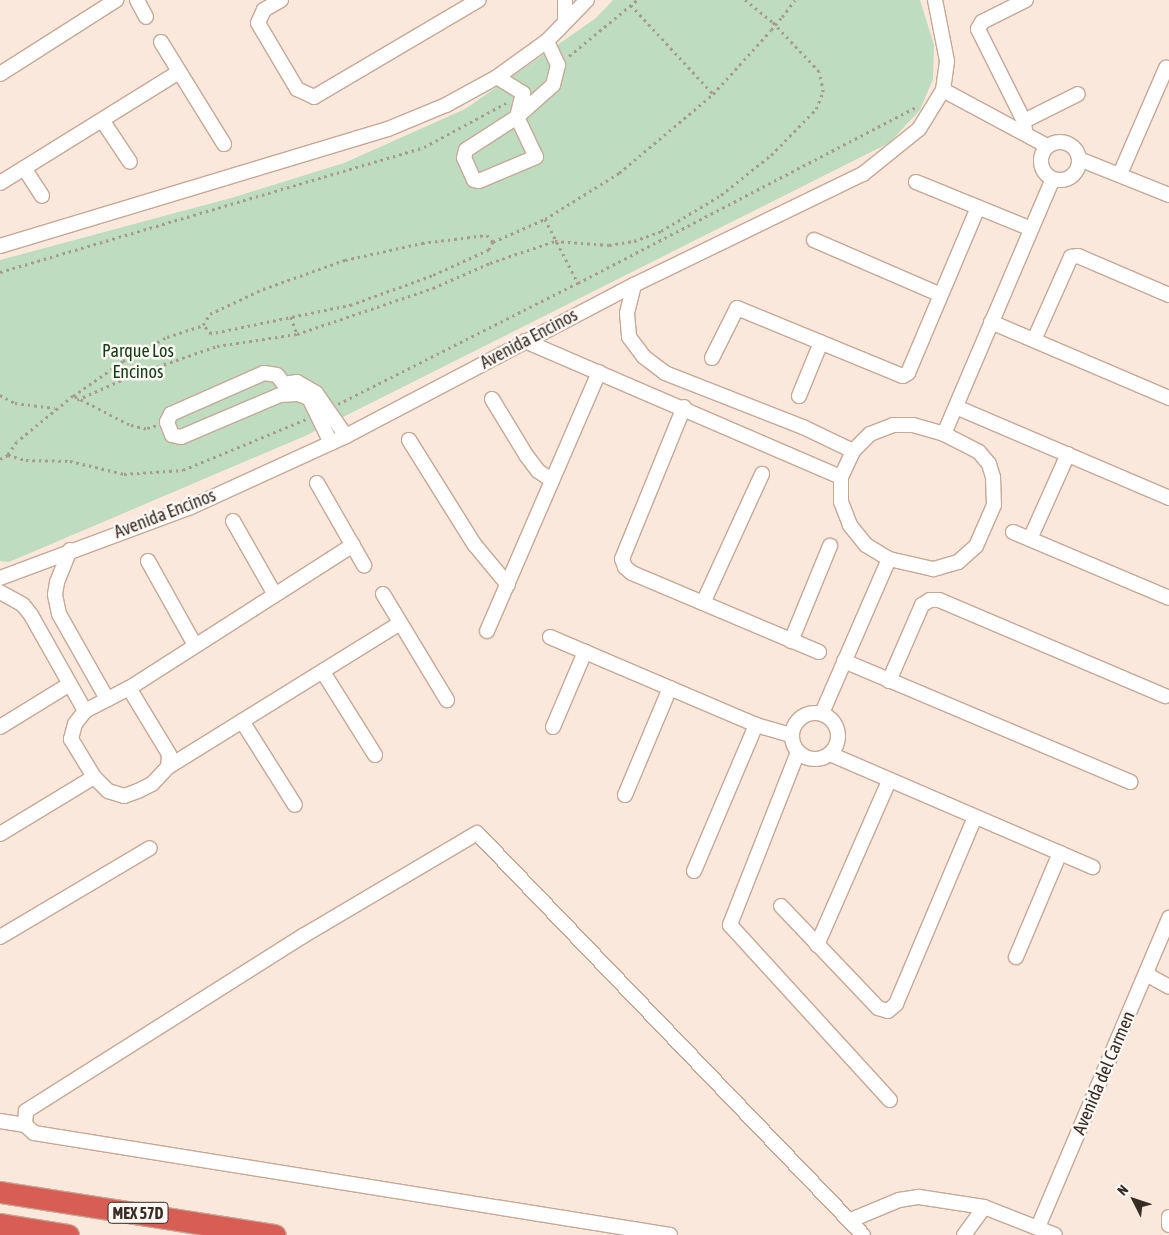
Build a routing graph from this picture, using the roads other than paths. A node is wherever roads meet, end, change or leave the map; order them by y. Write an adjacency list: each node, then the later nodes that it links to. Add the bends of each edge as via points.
1 (116, 0): 15 (street)
2 (137, 0): 9 (street)
3 (281, 0): 4 (street, via 264,10 258,23 297,89 314,97)
4 (479, 0)
5 (565, 0): 10 (street)
6 (587, 0): 10 (street)
7 (935, 0): 17 (street, Avenida Encinos, via 947,61)
8 (1024, 1): 21 (street, via 982,22 978,29)
9 (146, 17)
10 (565, 22): 11 (street)
11 (547, 41): 16 (street); 19 (street, via 558,65 553,85)
12 (161, 42): 14 (street)
13 (1166, 68): 27 (street)
14 (179, 72): 20 (street); 22 (street)
15 (0, 74)
16 (496, 77): 19 (street, via 523,93); 36 (street, via 446,105 388,129)
17 (943, 90): 21 (street); 37 (street, Avenida Encinos, via 919,129 863,174)
18 (1078, 94): 21 (street)
19 (517, 117): 19 (street, via 466,150 464,158 474,180 479,182 536,157)
20 (102, 120): 25 (street); 26 (street)
21 (1024, 126): 23 (street)
22 (224, 144)
23 (1047, 146): 24 (street, via 1064,142 1074,148); 28 (street, via 1040,164)
24 (1079, 159): 27 (street); 28 (street, via 1077,170 1069,178)
25 (130, 162)
26 (24, 168): 30 (street); 32 (street)
27 (1120, 174): 31 (street)
28 (1052, 179): 34 (street)
29 (916, 182): 33 (street)
30 (0, 183)
31 (1169, 194)
32 (42, 196)
33 (978, 207): 34 (street); 38 (street)
34 (1031, 229): 40 (street)
35 (814, 240): 38 (street)
36 (0, 246)
37 (634, 285): 42 (street, Avenida Encinos); 57 (street, via 627,313 629,337 665,373)
38 (941, 295): 43 (street, via 911,368 903,376)
39 (1169, 295): 41 (street, via 1078,256 1071,257)
40 (992, 322): 41 (street); 51 (street)
41 (1034, 340): 48 (street)
42 (525, 341): 45 (street); 54 (street, Avenida Encinos)
43 (821, 342): 44 (street, via 737,308); 47 (street)
44 (712, 358)
45 (599, 372): 50 (street); 61 (street)
46 (282, 389): 46 (street, via 181,437 172,435 167,422 171,414 264,373 277,375); 52 (street, via 309,398)
47 (799, 396)
48 (1169, 398)
49 (492, 399): 61 (street, via 526,456 538,471)
50 (684, 407): 60 (street); 79 (street, via 622,559 632,573)
51 (956, 407): 53 (street); 58 (street)
52 (323, 412): 54 (street); 56 (street)
53 (944, 434): 57 (street, via 913,425 893,425 870,434); 70 (street, via 979,452 989,464 994,477 994,505 984,530 976,546 958,562 933,569)
54 (346, 436): 56 (street, Avenida Encinos)
55 (409, 440): 74 (street, via 474,544)
56 (331, 443): 69 (street, Avenida Encinos, via 191,507)
57 (853, 451): 60 (street)
58 (1068, 454): 63 (street); 66 (street)
59 (762, 474): 79 (street)
60 (841, 477): 70 (street, via 841,502 850,525 866,545)
61 (552, 480): 74 (street)
62 (317, 483): 67 (street)
63 (1169, 498)
64 (234, 521): 77 (street)
65 (1013, 532): 66 (street)
66 (1030, 539): 78 (street)
67 (353, 545): 72 (street); 77 (street)
68 (830, 546): 83 (street)
69 (70, 550): 73 (street, Avenida Encinos); 94 (street, via 57,582 55,595 59,614)
70 (889, 559): 87 (street)
71 (148, 561): 84 (street)
72 (364, 565)
73 (0, 578)
74 (508, 585): 81 (street)
75 (0, 592): 90 (street, via 22,605 31,615)
76 (383, 594): 80 (street)
77 (275, 595): 84 (street)
78 (1169, 598)
79 (703, 603): 83 (street)
80 (400, 623): 88 (street); 95 (street)
81 (487, 631)
82 (550, 637): 85 (street)
83 (791, 640): 86 (street)
84 (195, 646): 91 (street)
85 (585, 652): 92 (street); 101 (street)
86 (818, 652)
87 (844, 661): 89 (street); 97 (street)
88 (323, 672): 98 (street); 105 (street)
89 (889, 681): 93 (street, via 922,605 930,600 939,600); 109 (street)
90 (70, 684): 96 (street); 100 (street)
91 (128, 688): 94 (street); 106 (street, via 169,754)
92 (670, 688): 99 (street); 110 (street)
93 (1165, 696)
94 (107, 699): 96 (street)
95 (447, 700)
96 (85, 711): 107 (street, via 75,724 71,739)
97 (822, 713): 102 (street, via 802,716); 104 (street, via 831,718 838,731 836,746)
98 (242, 721): 106 (street); 111 (street)
99 (756, 725): 102 (street); 117 (street)
100 (0, 727)
101 (553, 727)
102 (792, 735): 103 (street)
103 (798, 752): 104 (street, via 808,758 820,759); 125 (street, via 730,925)
104 (830, 754): 108 (street)
105 (375, 755)
106 (168, 766): 107 (street, via 152,784 124,796 108,791)
107 (94, 777): 113 (street)
108 (889, 781): 112 (street); 121 (street)
109 (1130, 782)
110 (625, 795)
111 (295, 805)
112 (974, 817): 115 (street); 121 (street, via 896,1004 888,1011 878,1008)
113 (0, 834)
114 (150, 848): 120 (street)
115 (1060, 853): 116 (street); 122 (street)
116 (1093, 867)
117 (694, 871)
118 (781, 906): 121 (street)
119 (1169, 918): 123 (street, Avenida del Carmen)
120 (0, 937)
121 (817, 945)
122 (1016, 957)
123 (1146, 974): 124 (street); 134 (street, Avenida del Carmen)
124 (1169, 987)
125 (890, 1100)
126 (0, 1121): 127 (street)
127 (25, 1126): 131 (street, via 26,1111 43,1099 303,936 477,833 665,1032); 137 (street, via 34,1133)
128 (0, 1192): 136 (highway, MEX 57D)
129 (984, 1208): 131 (street, via 919,1197 899,1200); 134 (street); 139 (street)
130 (1169, 1217): 133 (street)
131 (851, 1220): 138 (street)
132 (0, 1224): 135 (highway)
133 (1169, 1225)
134 (1038, 1227): 140 (street)
135 (68, 1235)
136 (275, 1235)
137 (670, 1235)
138 (863, 1235)
139 (964, 1235)
140 (1055, 1235)

